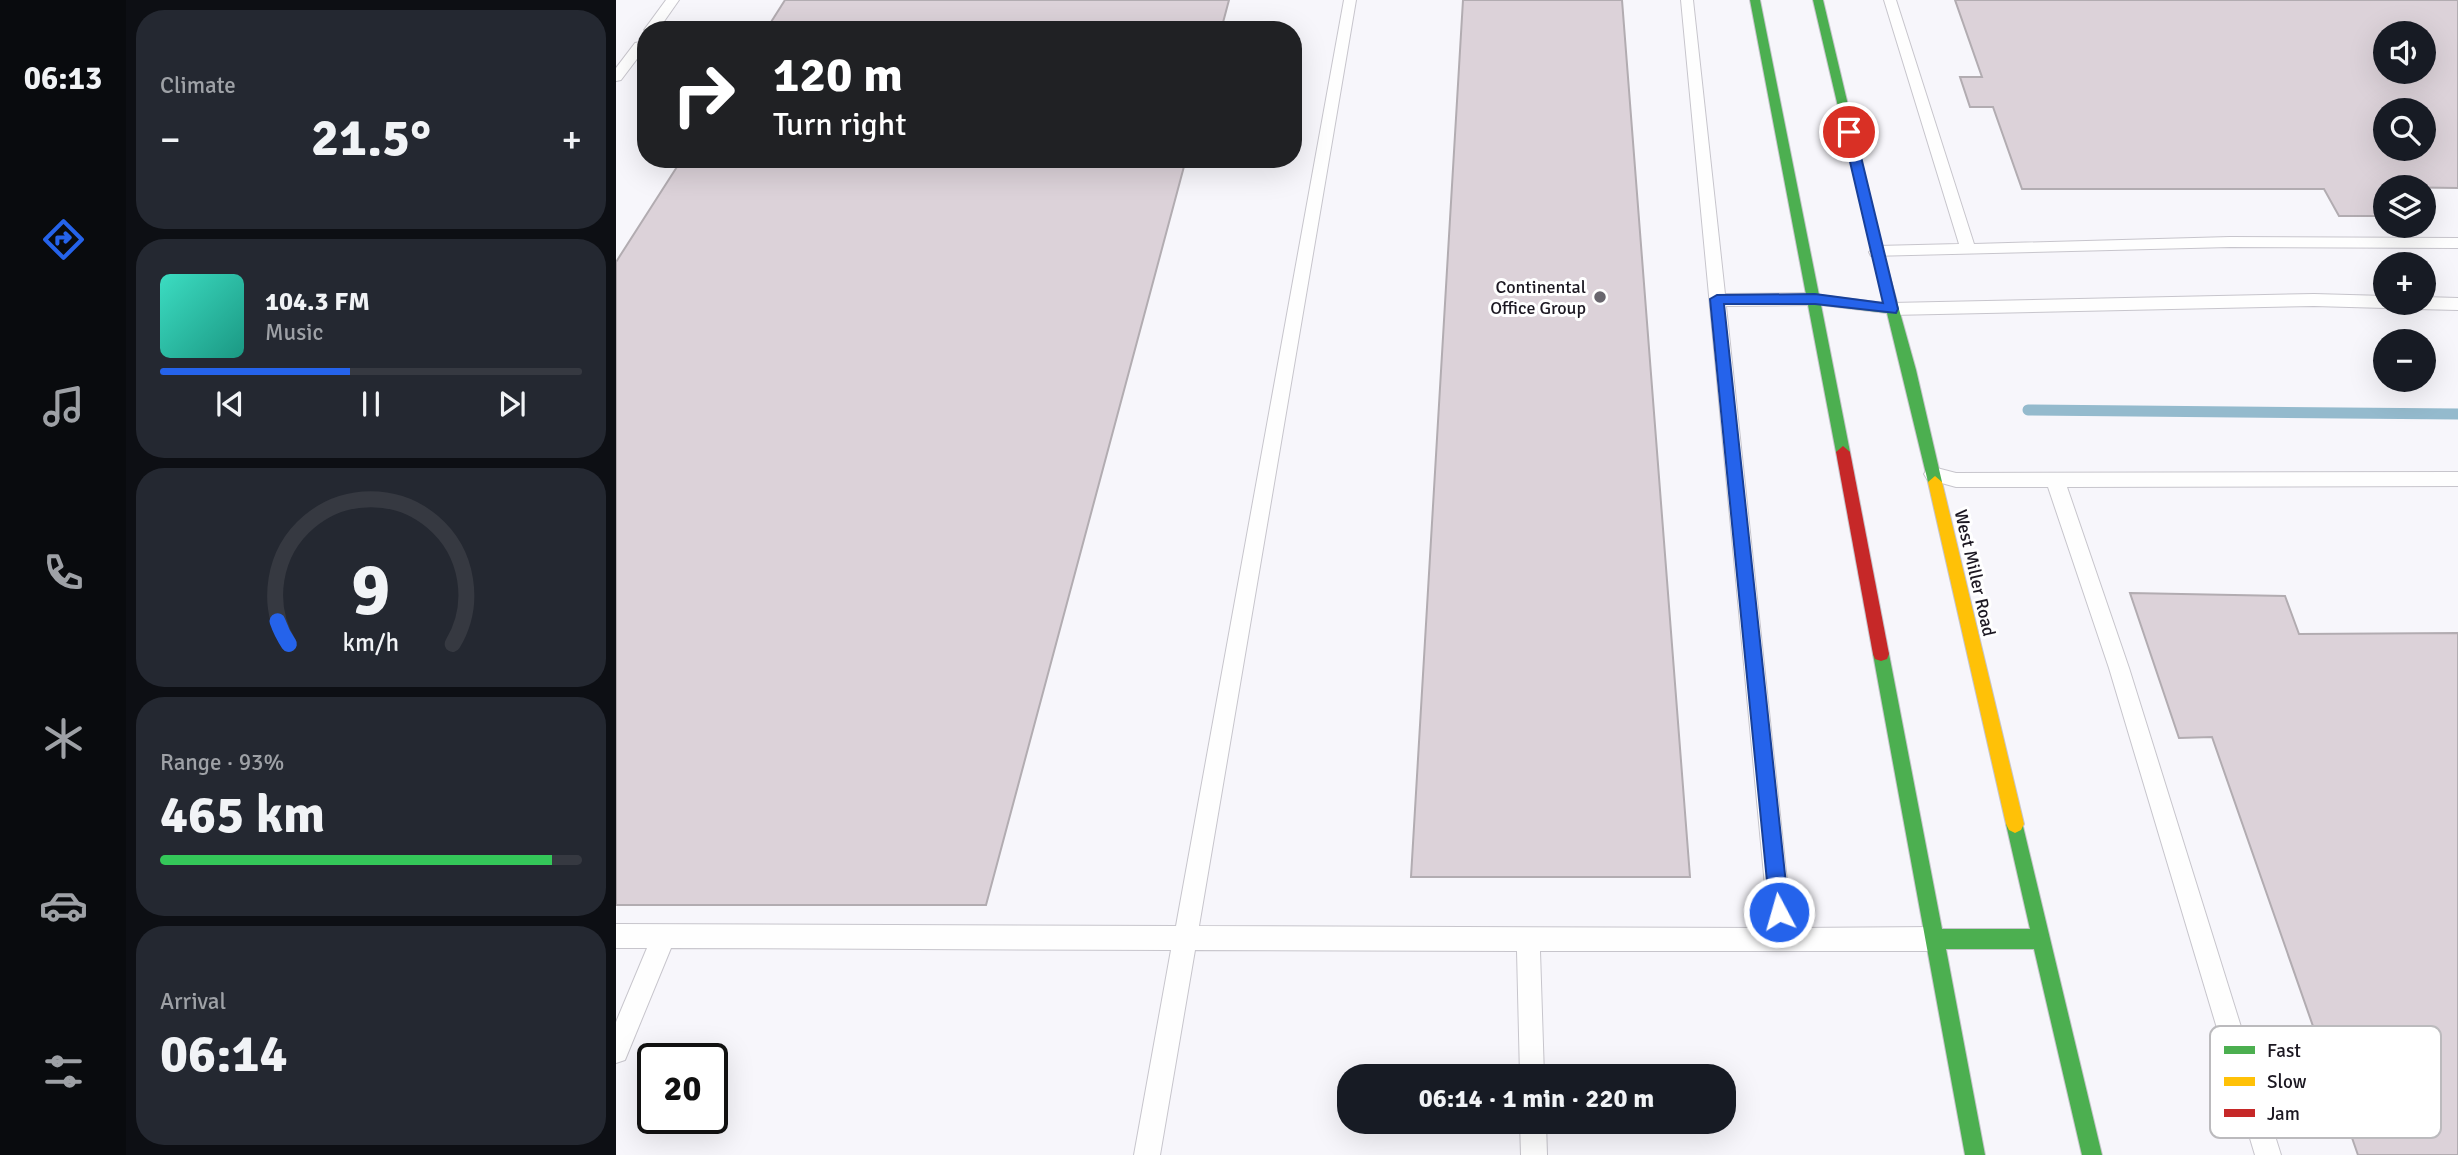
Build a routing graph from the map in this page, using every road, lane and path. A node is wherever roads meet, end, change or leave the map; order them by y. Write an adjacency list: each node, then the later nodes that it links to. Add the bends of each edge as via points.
1 (673, 0): 7 (lane)
2 (1350, 0): 26 (lane)
3 (1687, 0): 15 (lane)
4 (1755, 0): 16 (main road)
5 (1818, 0): 14 (main road, West Miller Road)
6 (1890, 0): 13 (lane)
7 (658, 21)
8 (637, 43): 9 (lane)
9 (616, 46)
10 (637, 50): 11 (lane)
11 (616, 77)
12 (2458, 243): 13 (lane, via 2230,242)
13 (1968, 249): 14 (lane)
14 (1877, 252): 20 (main road, West Miller Road)
15 (1717, 299): 16 (lane); 30 (lane)
16 (1815, 299): 20 (main road); 28 (main road)
17 (2373, 302): 20 (lane)
18 (2436, 303): 19 (lane)
19 (2458, 304)
20 (1891, 309): 21 (main road, West Miller Road)
21 (1933, 474): 23 (lane, via 1956,480); 29 (main road, West Miller Road)
22 (2458, 479): 23 (lane)
23 (2054, 480): 31 (lane, via 2119,668)
24 (616, 936): 25 (lane)
25 (664, 936): 26 (lane); 32 (lane)
26 (1183, 938): 27 (lane); 36 (lane)
27 (1528, 939): 30 (lane); 33 (lane)
28 (1935, 939): 29 (main road); 30 (lane); 38 (main road)
29 (2042, 939): 39 (main road, West Miller Road)
30 (1782, 940)
31 (2229, 1026)
32 (616, 1051)
33 (1532, 1064)
34 (1533, 1134): 37 (lane)
35 (2263, 1138): 40 (lane)
36 (1147, 1155)
37 (1534, 1155)
38 (1975, 1155)
39 (2092, 1155)
40 (2268, 1155)

